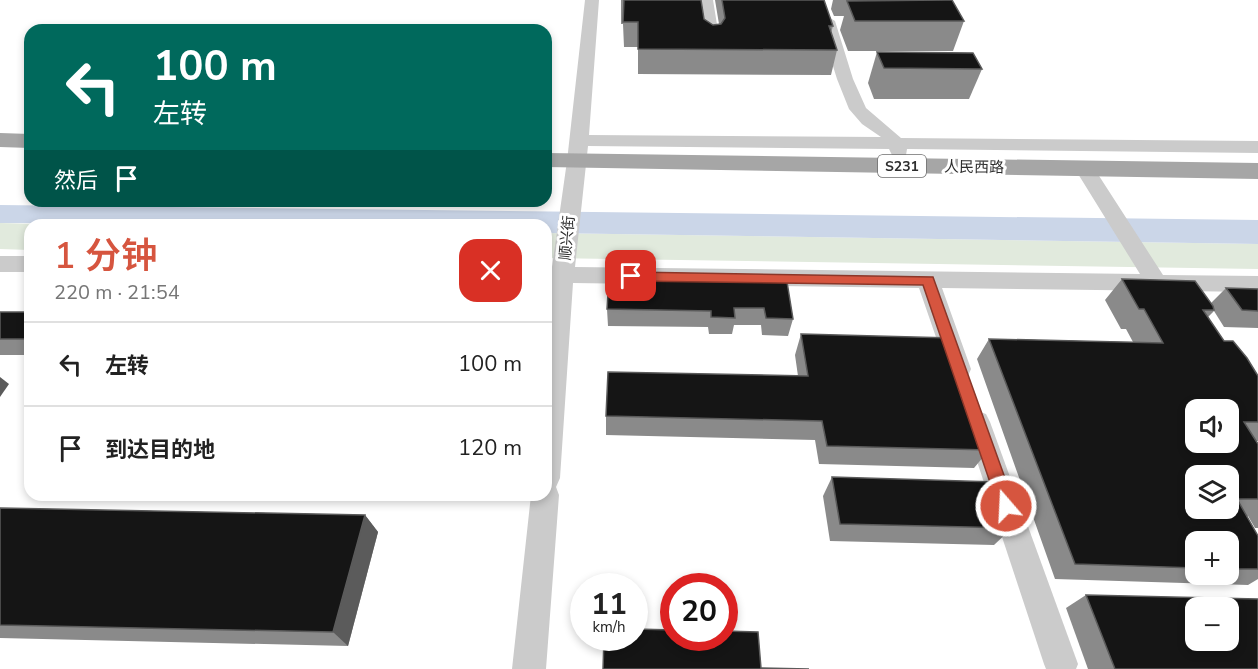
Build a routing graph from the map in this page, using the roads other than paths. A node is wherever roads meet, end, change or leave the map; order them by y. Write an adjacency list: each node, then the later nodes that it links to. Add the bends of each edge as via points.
1 (592, 0): 10 (street, 顺兴街)
2 (706, 0): 4 (street)
3 (830, 19): 9 (street, via 857,108 885,130)
4 (712, 43)
5 (0, 140): 6 (main road)
6 (24, 141)
7 (1258, 147): 9 (street)
8 (552, 148): 10 (main road, 人民西路 / S231)
9 (898, 148): 10 (main road, 人民西路 / S231); 14 (main road, 人民西路 / S231)
10 (578, 150): 13 (main road, 人民西路 / S231); 15 (main road, 人民西路 / S231); 19 (street, 顺兴街, via 566,237)
11 (0, 153): 12 (main road)
12 (24, 153)
13 (552, 158)
14 (1258, 158)
15 (1085, 169): 16 (main road, 人民西路 / S231); 21 (street)
16 (1258, 171)
17 (0, 264): 18 (street)
18 (24, 264)
19 (555, 275): 20 (street); 23 (street, 顺兴街)
20 (928, 281): 21 (street); 25 (street)
21 (1156, 283): 22 (street, via 1187,293)
22 (1258, 284)
23 (552, 343)
24 (543, 501): 26 (street)
25 (1061, 664)
26 (529, 669)

